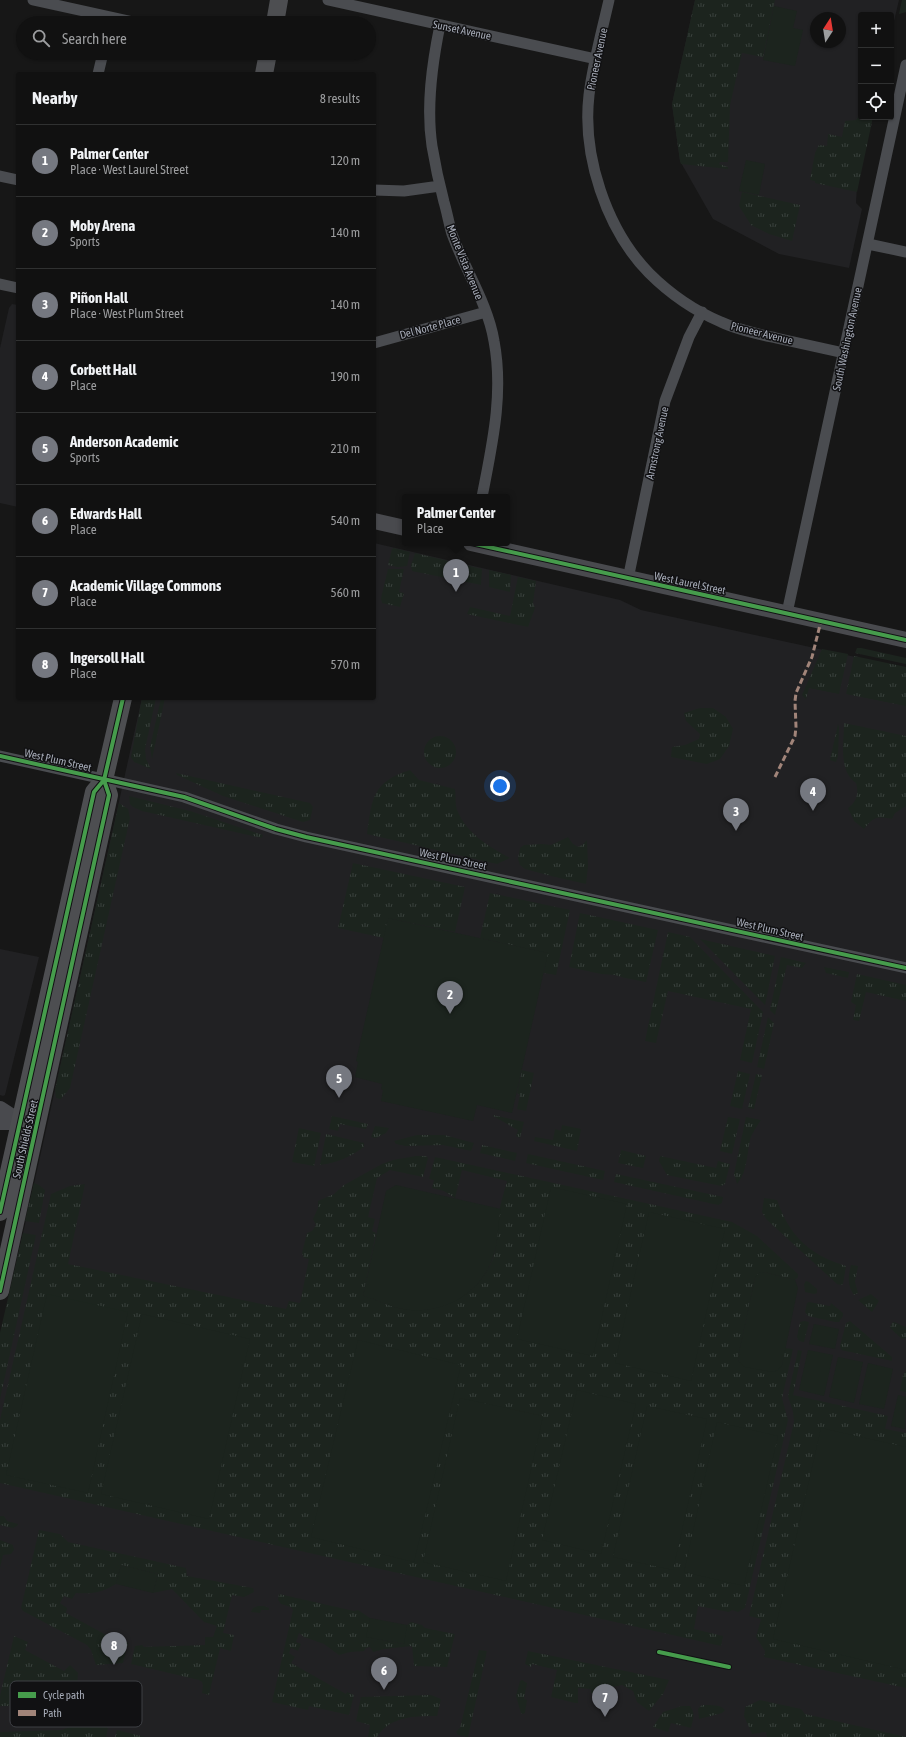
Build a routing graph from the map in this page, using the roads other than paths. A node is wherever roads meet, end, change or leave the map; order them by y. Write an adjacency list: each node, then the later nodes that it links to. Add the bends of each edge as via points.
1 (33, 0): 5 (street)
2 (280, 0): 6 (main road)
3 (328, 0): 7 (street, Sunset Avenue)
4 (609, 0): 8 (street, Pioneer Avenue)
5 (95, 16)
6 (277, 16)
7 (440, 25): 8 (street, Sunset Avenue); 16 (street, Monte Vista Avenue, via 433,64 430,105 432,145)
8 (596, 59): 23 (street, Pioneer Avenue, via 589,95 588,126 592,160 603,199 632,252 649,273 672,294)
9 (101, 60): 12 (street)
10 (267, 60): 13 (main road)
11 (906, 65): 18 (street, South Washington Avenue)
12 (98, 72)
13 (264, 72)
14 (0, 176): 15 (street)
15 (16, 179)
16 (440, 186): 17 (street, via 404,191); 22 (street, Monte Vista Avenue, via 452,233)
17 (376, 190)
18 (868, 244): 19 (street); 25 (street, South Washington Avenue)
19 (906, 252)
20 (0, 284): 21 (street)
21 (16, 288)
22 (486, 312): 24 (street, Del Norte Place); 26 (street, Monte Vista Avenue, via 494,340 499,392 497,422)
23 (702, 312): 25 (street, Pioneer Avenue, via 722,323 749,332); 30 (street, Armstrong Avenue, via 689,337 666,401)
24 (376, 342)
25 (844, 353): 31 (street, South Washington Avenue)
26 (483, 494)
27 (376, 521): 28 (main road)
28 (402, 527)
29 (486, 546): 30 (main road, West Laurel Street)
30 (628, 579): 31 (main road, West Laurel Street)
31 (787, 613): 32 (main road, West Laurel Street)
32 (906, 640)
33 (123, 700): 35 (main road, South Shields Street)
34 (0, 756): 35 (street, West Plum Street)
35 (104, 780): 36 (street, West Plum Street, via 184,798 306,837); 39 (main road, South Shields Street, via 94,792)
36 (906, 968)
37 (0, 1109): 39 (main road)
38 (0, 1122): 39 (main road)
39 (28, 1123): 40 (main road, South Shields Street); 41 (main road, South Shields Street)
40 (0, 1212)
41 (0, 1291)

